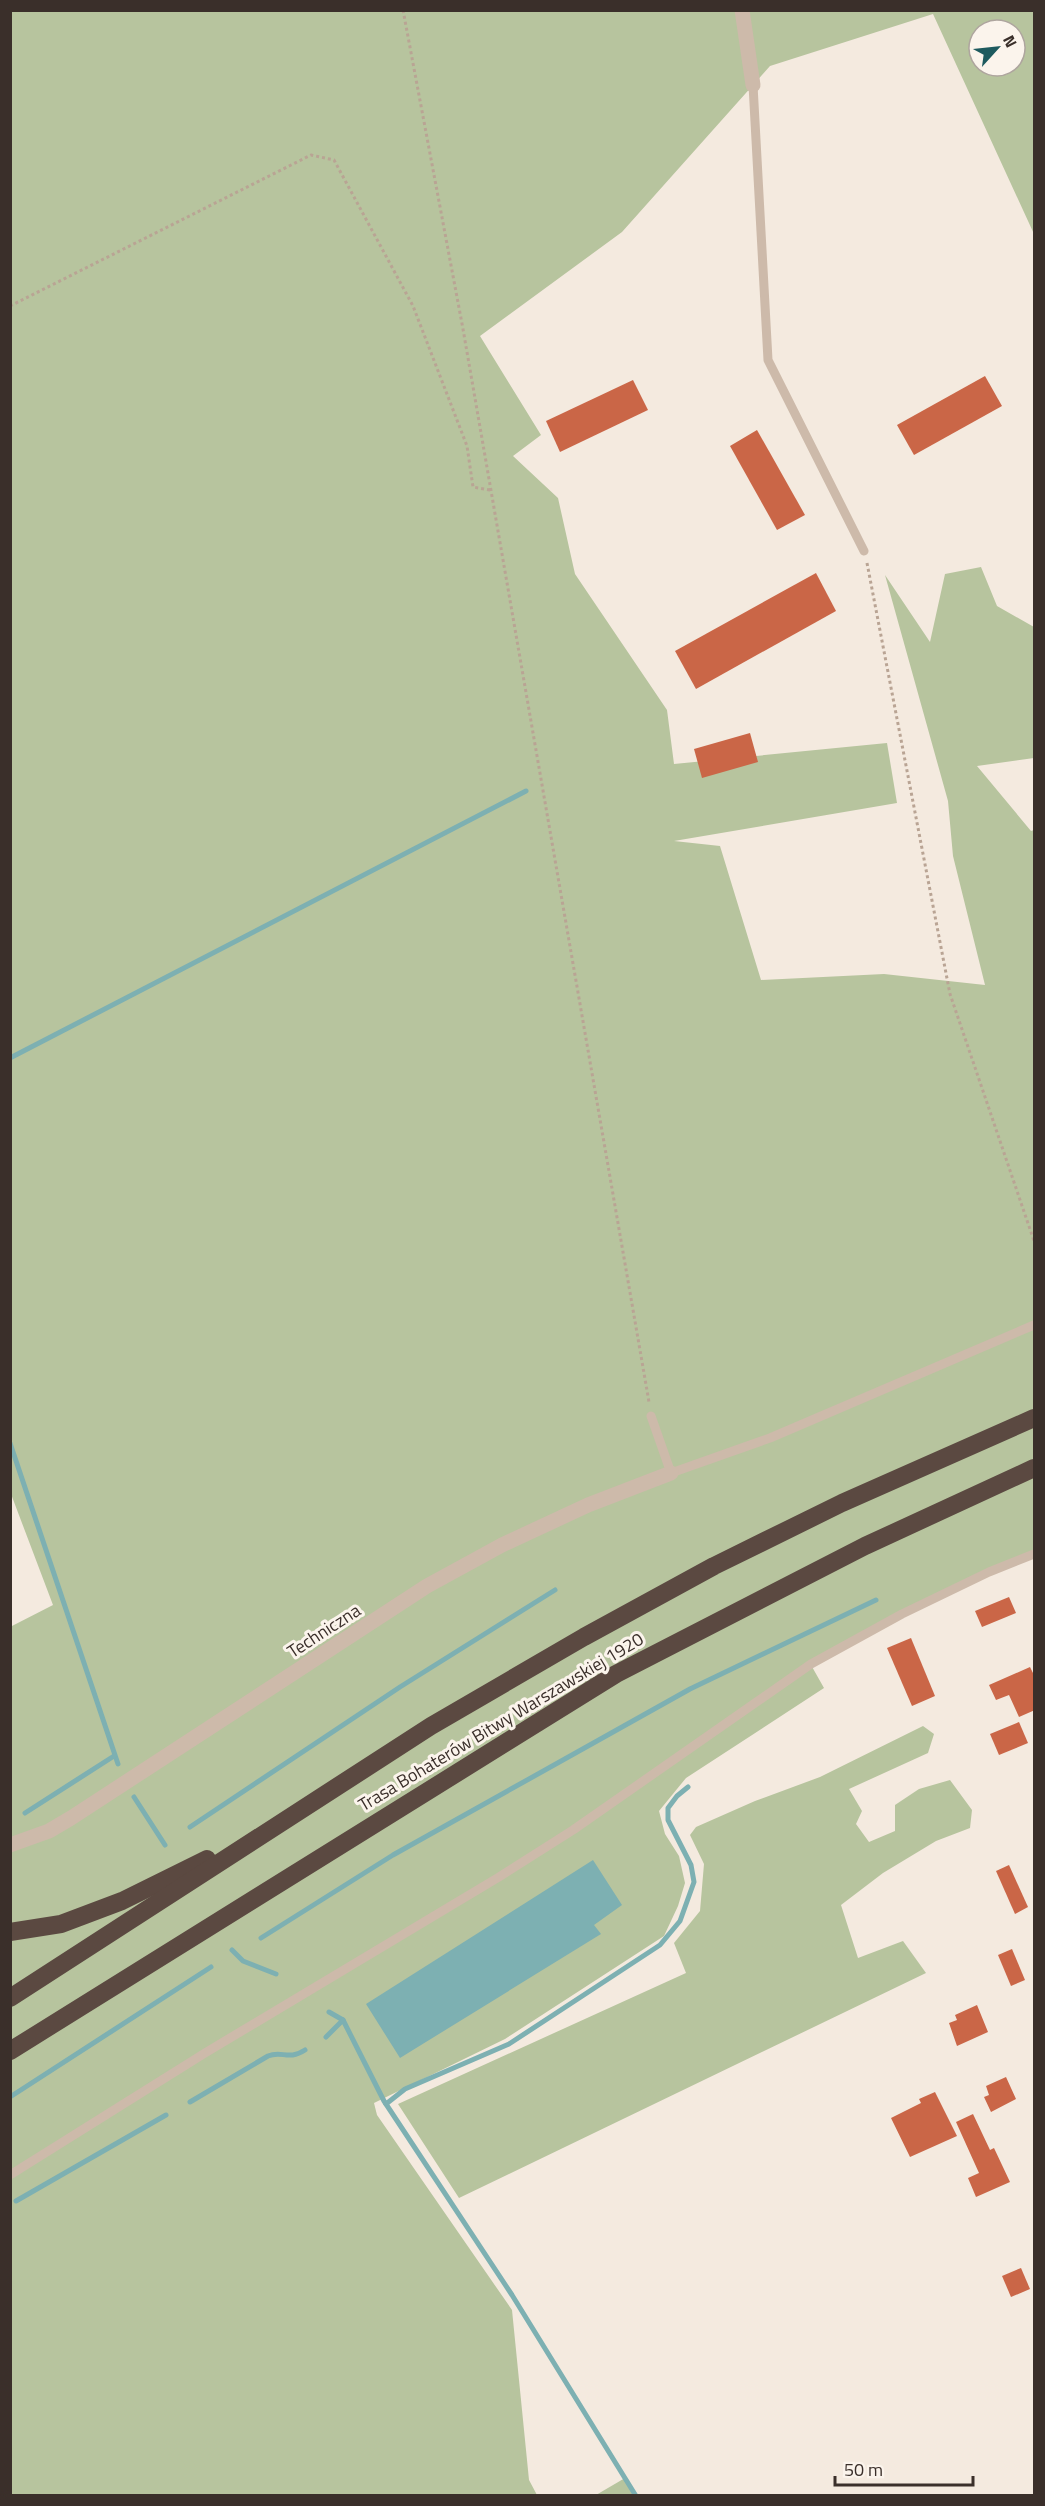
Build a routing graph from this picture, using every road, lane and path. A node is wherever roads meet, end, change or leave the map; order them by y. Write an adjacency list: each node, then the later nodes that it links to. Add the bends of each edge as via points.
1 (403, 10): 5 (path)
2 (742, 10): 3 (street)
3 (753, 85): 6 (lane, via 768,360)
4 (10, 306): 5 (path, via 311,155 334,160 413,306 467,447 473,487)
5 (490, 490): 9 (path)
6 (864, 551): 7 (path, via 950,994)
7 (1035, 1241)
8 (1035, 1325): 12 (lane, via 770,1438)
9 (651, 1416): 12 (lane)
10 (1035, 1418): 14 (highway, Trasa Bohaterów Bitwy Warszawskiej 1920, via 843,1503 704,1571 431,1726)
11 (1035, 1468): 18 (highway, Trasa Bohaterów Bitwy Warszawskiej 1920, via 865,1546 616,1674)
12 (671, 1473): 15 (street, Techniczna, via 502,1545 427,1586 71,1818)
13 (1035, 1554): 19 (lane, via 902,1614 811,1664 573,1830)
14 (279, 1824): 16 (highway, via 122,1901 61,1924); 17 (highway, Trasa Bohaterów Bitwy Warszawskiej 1920)
15 (10, 1845)
16 (10, 1932)
17 (10, 1998)
18 (10, 2051)
19 (10, 2175)

